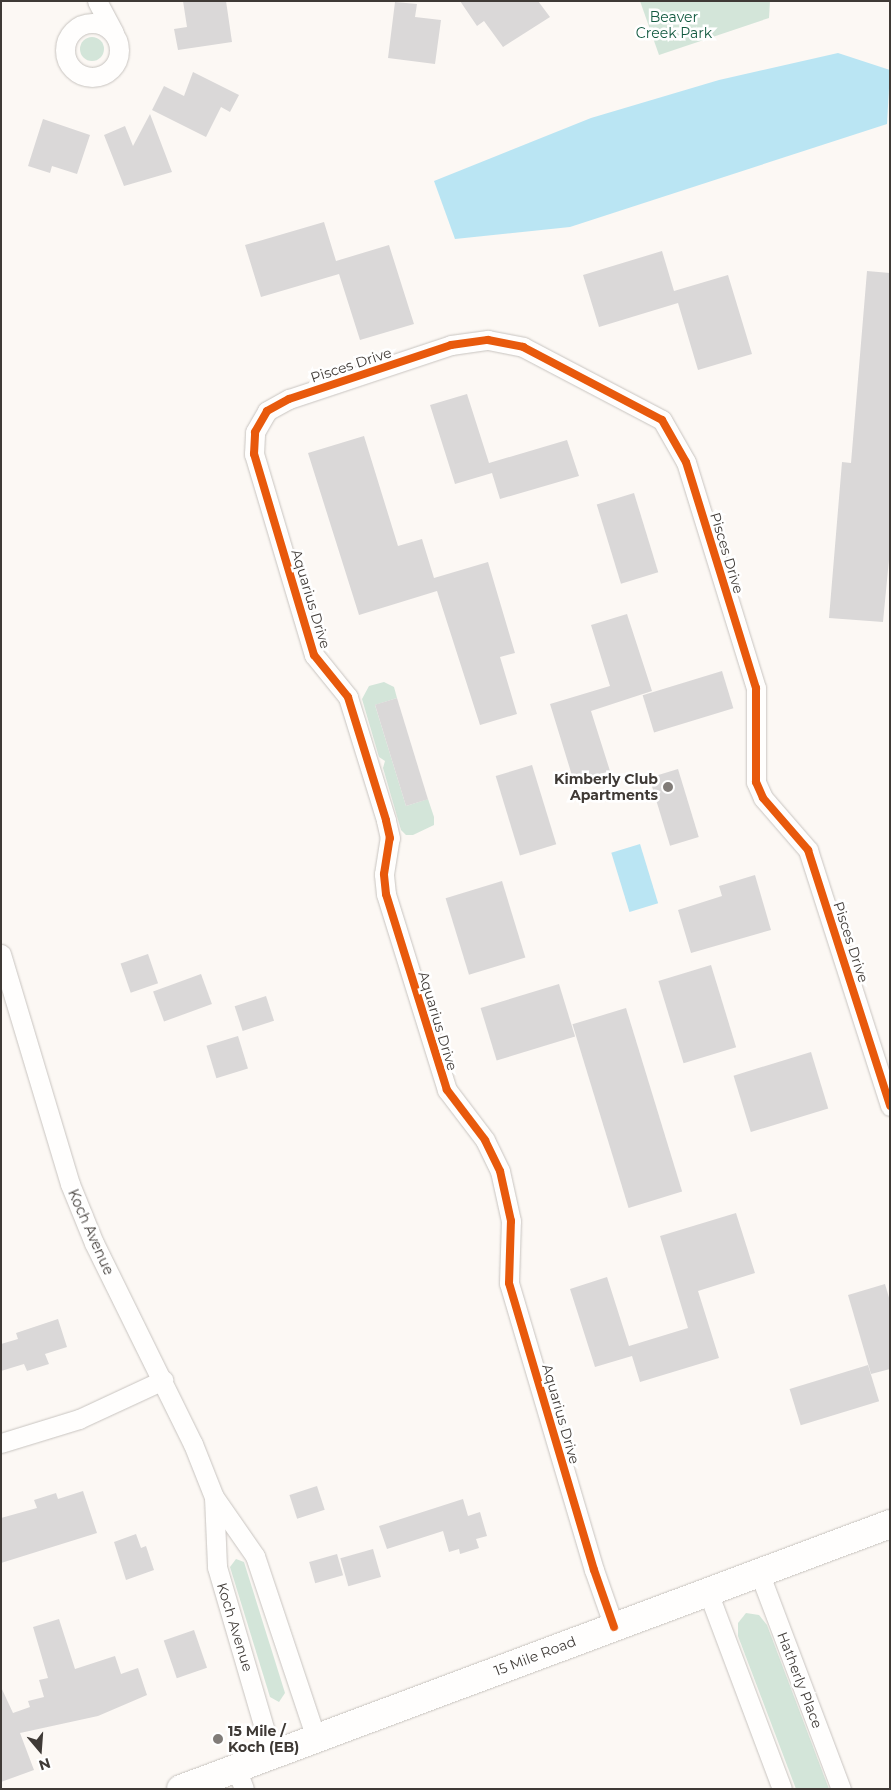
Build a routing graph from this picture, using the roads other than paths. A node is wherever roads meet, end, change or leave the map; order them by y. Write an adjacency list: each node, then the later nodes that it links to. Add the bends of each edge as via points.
1 (95, 1): 2 (street); 3 (street)
2 (77, 28): 3 (street, via 102,25); 3 (street, via 70,33 65,50 70,66 84,76 94,78 111,70 119,54)
3 (116, 36)
4 (259, 422): 6 (street, Pisces Drive, via 267,411 289,399 451,345 488,340 523,347 662,420 686,462 756,688 756,782 762,798 808,850); 13 (street, Aquarius Drive, via 254,454 314,655 348,696 386,820 390,838 386,894 447,1090 485,1140 500,1171 511,1221 509,1283)
5 (1, 954): 7 (street, Koch Avenue, via 70,1184 94,1243)
6 (890, 1106)
7 (163, 1380): 8 (street, via 79,1419); 9 (street, Koch Avenue)
8 (1, 1444)
9 (214, 1497): 14 (street, Koch Avenue, via 255,1556); 15 (street, Koch Avenue, via 217,1567)
10 (890, 1524): 11 (main road, 15 Mile Road)
11 (759, 1572): 12 (main road, 15 Mile Road); 19 (street, Hatherly Place)
12 (708, 1592): 13 (main road, 15 Mile Road); 18 (street)
13 (614, 1627): 14 (main road, 15 Mile Road)
14 (316, 1738): 15 (main road, 15 Mile Road)
15 (272, 1755): 16 (main road, 15 Mile Road)
16 (240, 1779): 17 (main road, 15 Mile Road)
17 (181, 1789)
18 (782, 1789)
19 (841, 1789)

